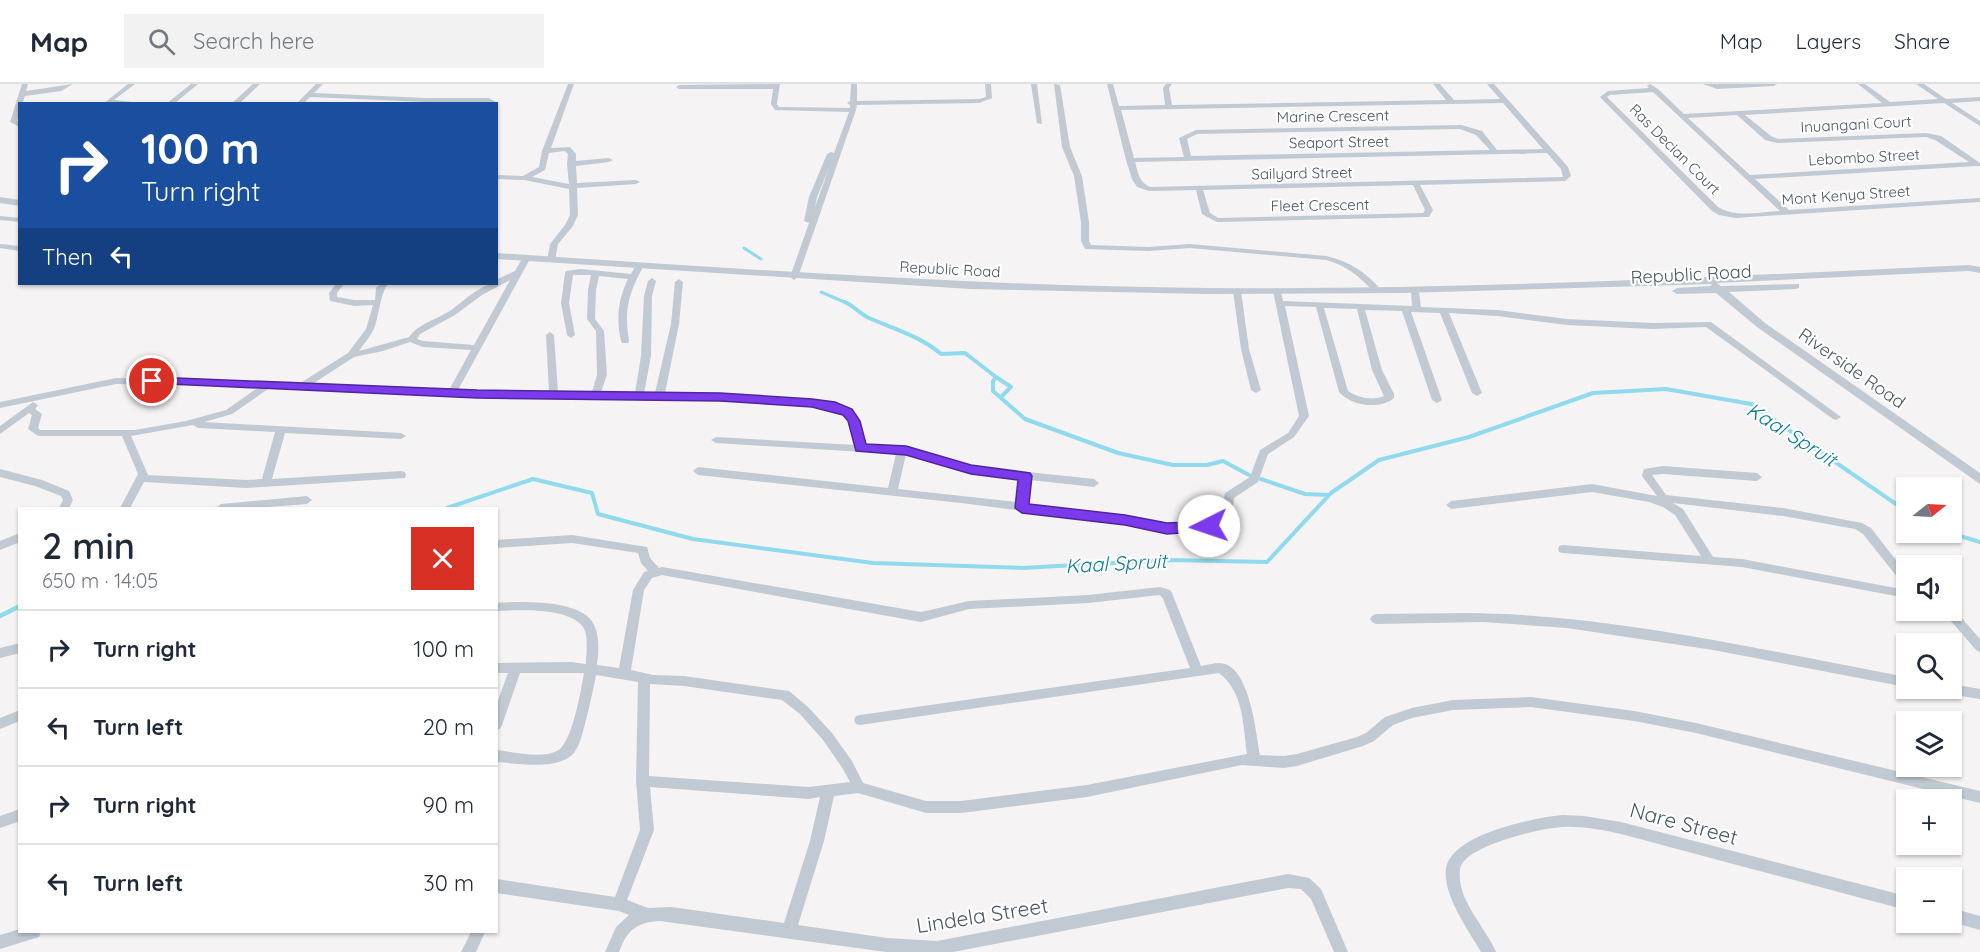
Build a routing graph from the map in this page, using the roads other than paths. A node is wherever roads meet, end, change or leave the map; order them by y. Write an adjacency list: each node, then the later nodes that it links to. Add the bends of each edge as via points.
1 (25, 84): 24 (street)
2 (70, 84): 24 (street)
3 (132, 84): 31 (street)
4 (195, 84): 32 (street)
5 (257, 84): 33 (street)
6 (320, 84): 25 (street)
7 (571, 84): 46 (street)
8 (854, 84): 36 (street)
9 (988, 84): 36 (street, via 989,98 983,100)
10 (1034, 84): 43 (street)
11 (1110, 84): 40 (street, Sailyard Street)
12 (1169, 84): 38 (street)
13 (1436, 84): 27 (street)
14 (1490, 84): 28 (street)
15 (1648, 84): 23 (street)
16 (1706, 84): 17 (street)
17 (1774, 84)
18 (1861, 84): 37 (street)
19 (1919, 84): 29 (street)
20 (777, 85): 22 (street); 36 (street, via 774,104 779,109)
21 (1057, 85): 87 (street, via 1066,147 1077,170 1088,247 1190,246 1326,258 1354,268)
22 (679, 87)
23 (1656, 90): 42 (street); 64 (street, Ras Decian Court, via 1603,96)
24 (22, 94): 30 (street)
25 (308, 94): 34 (street); 35 (street)
26 (1980, 99): 29 (street)
27 (1451, 101): 28 (street); 38 (street)
28 (1505, 101): 47 (street)
29 (1946, 101): 37 (street); 44 (street)
30 (20, 102)
31 (108, 102)
32 (172, 102)
33 (236, 102)
34 (301, 102)
35 (492, 102)
36 (851, 105): 79 (street)
37 (1890, 105): 41 (street)
38 (1169, 106): 40 (street)
39 (18, 107): 45 (street, via 13,123)
40 (1117, 108): 51 (street, Sailyard Street)
41 (1739, 113): 42 (street); 53 (street, Inuangani Court, via 1777,141 1929,135)
42 (1683, 116): 55 (street)
43 (1040, 123)
44 (1980, 124)
45 (18, 125)
46 (546, 151): 52 (street, via 569,149); 56 (street, via 541,170)
47 (1549, 151): 48 (street, Seaport Street); 58 (street, Sailyard Street, via 1568,174 1565,179)
48 (1495, 152): 49 (street, Seaport Street); 49 (street, Marine Crescent, via 1476,131 1449,127 1196,132 1183,138)
49 (1188, 158): 51 (street, Seaport Street)
50 (609, 160): 52 (street)
51 (1130, 160): 60 (street, Sailyard Street, via 1138,183 1144,187)
52 (571, 164): 59 (street)
53 (1978, 164): 55 (street, Lebombo Street)
54 (498, 177): 56 (street)
55 (1749, 177): 65 (street)
56 (524, 178): 59 (street)
57 (636, 182): 59 (street)
58 (1416, 184): 60 (street, Sailyard Street); 60 (street, Fleet Crescent, via 1428,208 1426,215 1217,220 1206,214)
59 (573, 187): 72 (street, via 572,220 556,240)
60 (1199, 189)
61 (0, 200): 63 (street)
62 (1980, 200): 65 (street, Mont Kenya Street)
63 (18, 203)
64 (1715, 209): 65 (street, Mont Kenya Street, via 1732,216)
65 (1786, 212)
66 (1, 218): 67 (street)
67 (18, 220)
68 (0, 246): 69 (street)
69 (18, 249)
70 (498, 256): 71 (street, Republic Road)
71 (526, 259): 72 (street, Republic Road); 75 (street)
72 (551, 260): 73 (street, Republic Road)
73 (639, 267): 78 (street); 79 (street, Republic Road)
74 (1980, 270): 80 (street, Republic Road)
75 (519, 272): 83 (street); 102 (street)
76 (596, 272): 78 (street); 99 (street, via 568,274 565,303); 110 (street, via 591,319 599,328 602,375)
77 (1980, 276): 88 (street, Republic Road)
78 (633, 277): 101 (street, via 625,290 622,307)
79 (791, 277): 89 (street, Republic Road, via 989,287)
80 (1709, 280): 88 (street, Riverside Road); 90 (street, Republic Road)
81 (652, 281): 111 (street)
82 (679, 282): 113 (street, via 675,324)
83 (498, 283)
84 (339, 285): 92 (street, via 333,299)
85 (383, 285): 92 (street)
86 (494, 285): 100 (street, via 417,332)
87 (1377, 290): 90 (street, Republic Road); 91 (street, Republic Road)
88 (1719, 290): 90 (street, Republic Road, via 1594,294); 133 (street, Riverside Road, via 1761,325)
89 (1237, 291): 91 (street, Republic Road); 106 (street, via 1245,349)
90 (1409, 291): 96 (street)
91 (1279, 297): 93 (street); 144 (street, via 1304,416 1291,435 1264,452 1254,479 1228,496 1225,522 1167,528)
92 (378, 302): 103 (street, via 369,330)
93 (1319, 304): 94 (street); 94 (street, via 1344,392 1359,400 1386,400 1388,390 1377,370)
94 (1359, 306): 95 (street)
95 (1405, 308): 96 (street); 114 (street)
96 (1417, 309): 97 (street)
97 (1444, 311): 108 (street); 117 (street, via 1567,322 1708,324)
98 (550, 335): 109 (street)
99 (571, 335)
100 (412, 339): 102 (street, via 430,345); 103 (street)
101 (625, 341)
102 (477, 348): 107 (street)
103 (351, 355): 105 (street)
104 (269, 384): 105 (street); 112 (street, via 116,381); 119 (street, via 229,412)
105 (304, 386): 107 (street)
106 (1256, 390)
107 (452, 393): 109 (street)
108 (1477, 393)
109 (554, 395): 110 (street)
110 (596, 395): 111 (street)
111 (639, 396): 113 (street)
112 (46, 397): 115 (street); 116 (street)
113 (659, 397): 125 (street, via 720,397 843,408 851,415)
114 (1437, 400)
115 (0, 405)
116 (28, 409): 118 (street); 122 (street, via 37,414 33,429 38,433)
117 (1836, 417)
118 (5, 424): 121 (street)
119 (186, 424): 120 (street); 122 (street)
120 (281, 430): 123 (street); 134 (street)
121 (0, 431)
122 (125, 433): 132 (street, via 140,464)
123 (401, 436)
124 (716, 440): 125 (street)
125 (861, 448): 126 (street)
126 (902, 450): 130 (street, via 971,470); 136 (street)
127 (698, 471): 136 (street)
128 (0, 473): 141 (street, via 65,494 68,500)
129 (402, 475): 134 (street)
130 (1025, 476): 135 (street); 144 (street)
131 (1757, 477): 138 (street, via 1648,472)
132 (142, 478): 134 (street); 142 (street)
133 (1980, 479)
134 (268, 482): 139 (street)
135 (1094, 483)
136 (892, 492): 144 (street)
137 (307, 500): 139 (street)
138 (1665, 501): 140 (street, via 1592,488); 149 (street, via 1684,519); 150 (street, via 1784,512 1858,526 1867,531)
139 (266, 504): 143 (street)
140 (1452, 505)
141 (64, 507)
142 (126, 507)
143 (232, 507)
144 (1022, 508)
145 (18, 538): 147 (street)
146 (498, 544): 151 (street, via 572,539 630,547 643,550 645,560)
147 (0, 546)
148 (1563, 549): 149 (street)
149 (1709, 560): 152 (street)
150 (1896, 567)
151 (656, 572): 162 (street, via 921,617 978,604 1160,591 1169,599); 163 (street, via 644,579 639,591)
152 (1896, 592)
153 (498, 607): 161 (street, via 541,606 584,621 590,633)
154 (1377, 619): 165 (street, via 1552,622 1681,640)
155 (1958, 621): 156 (street)
156 (1980, 647)
157 (18, 648): 158 (street)
158 (0, 653)
159 (498, 668): 160 (street)
160 (516, 668): 161 (street); 169 (street)
161 (592, 669): 163 (street); 172 (street, via 568,752 551,758)
162 (1197, 670): 170 (street); 173 (street, via 1221,668 1229,672 1245,706)
163 (624, 674): 164 (street)
164 (644, 678): 174 (street); 175 (street, via 789,697 848,764)
165 (1896, 680)
166 (1962, 691): 167 (street)
167 (1980, 694)
168 (18, 716): 171 (street)
169 (498, 719)
170 (860, 720)
171 (0, 724)
172 (498, 756)
173 (1254, 760): 175 (street, via 1228,761 1071,794 939,808); 177 (street, via 1291,761 1346,747 1371,737 1389,721 1412,713 1496,701 1531,702 1696,728)
174 (642, 781): 176 (street); 182 (street, via 647,830)
175 (858, 787): 176 (street)
176 (828, 792): 186 (street)
177 (1980, 797)
178 (18, 816): 179 (street)
179 (0, 822)
180 (498, 888): 182 (street)
181 (1896, 900): 193 (street, Nare Street, via 1621,828 1563,821 1517,829 1466,850 1455,860 1459,896)
182 (619, 904): 183 (street)
183 (646, 914): 186 (street, Lindela Street, via 672,914); 191 (street, Lindela Street, via 631,921 618,934)
184 (1962, 918): 185 (street)
185 (1980, 922)
186 (789, 931): 192 (street, Lindela Street, via 937,948 1280,881 1304,883 1316,894)
187 (31, 933): 189 (street)
188 (478, 933): 190 (street)
189 (0, 942)
190 (468, 952)
191 (612, 952)
192 (1341, 952)
193 (1489, 952)

